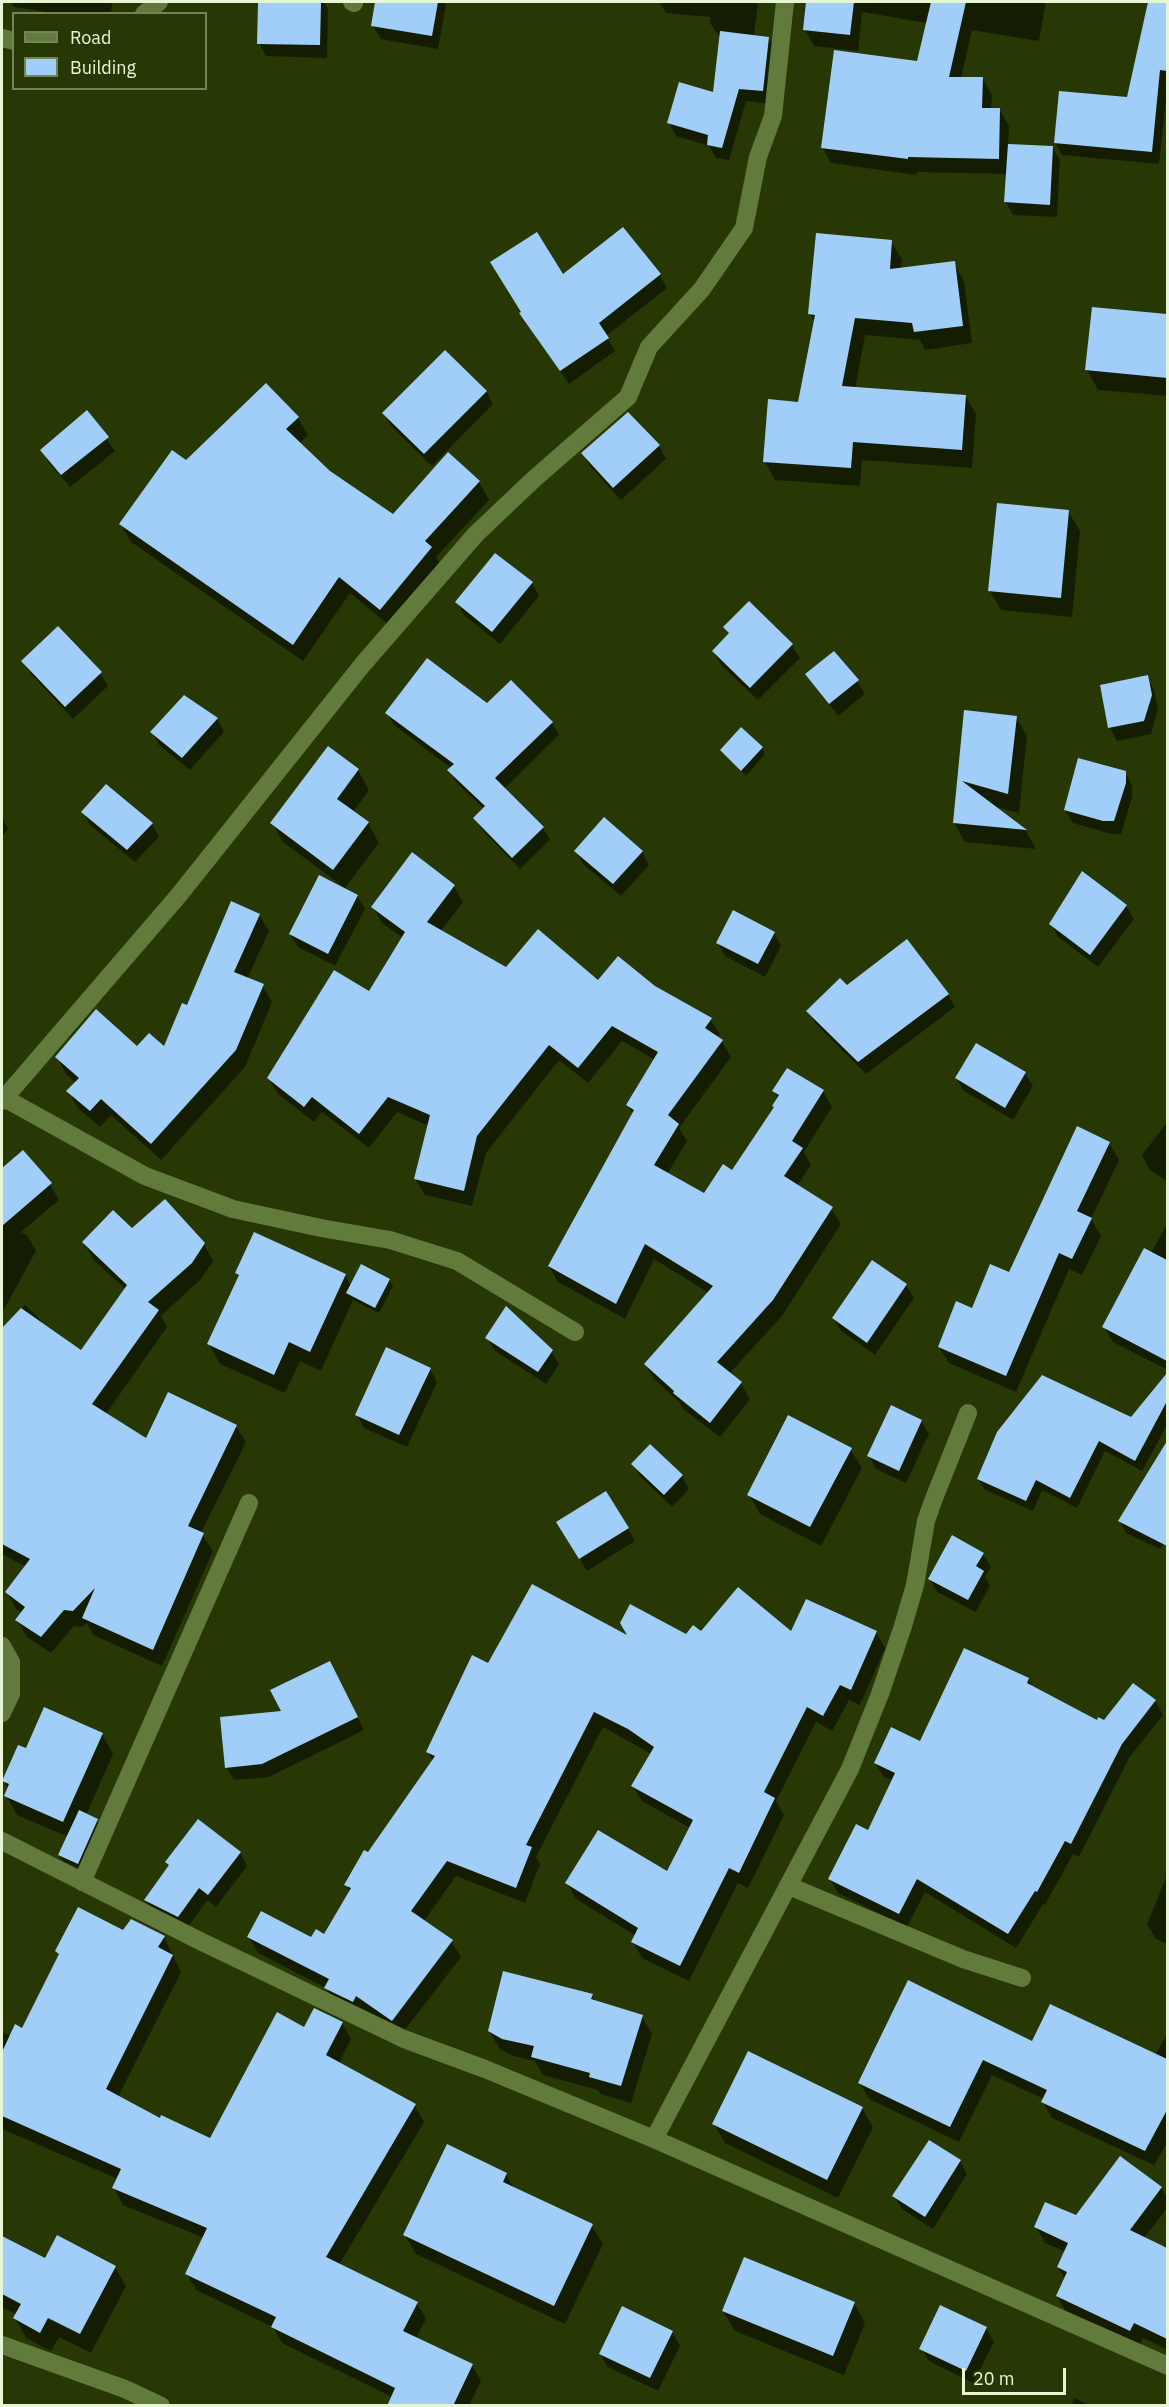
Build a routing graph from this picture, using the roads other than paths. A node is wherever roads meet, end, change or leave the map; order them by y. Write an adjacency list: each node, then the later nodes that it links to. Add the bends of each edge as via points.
1 (159, 2): 3 (street)
2 (785, 2): 4 (street, via 773,116 758,157 744,228 702,289 650,347 628,397 476,534 356,673 179,895)
3 (146, 12)
4 (3, 1099): 5 (street, via 145,1176 233,1209 390,1240 457,1261)
5 (575, 1332)
6 (968, 1413): 12 (street, via 929,1511 915,1585 880,1695 850,1769)
7 (249, 1503): 11 (street)
8 (2, 1646): 9 (street, via 11,1662 11,1694)
9 (2, 1713)
10 (2, 1841): 11 (street)
11 (82, 1882): 14 (street, via 404,2038)
12 (789, 1886): 13 (street, via 963,1959); 14 (street)
13 (1022, 1978)
14 (654, 2139): 16 (street)
15 (2, 2345): 17 (street, via 126,2389)
16 (1167, 2366)
17 (161, 2406)

